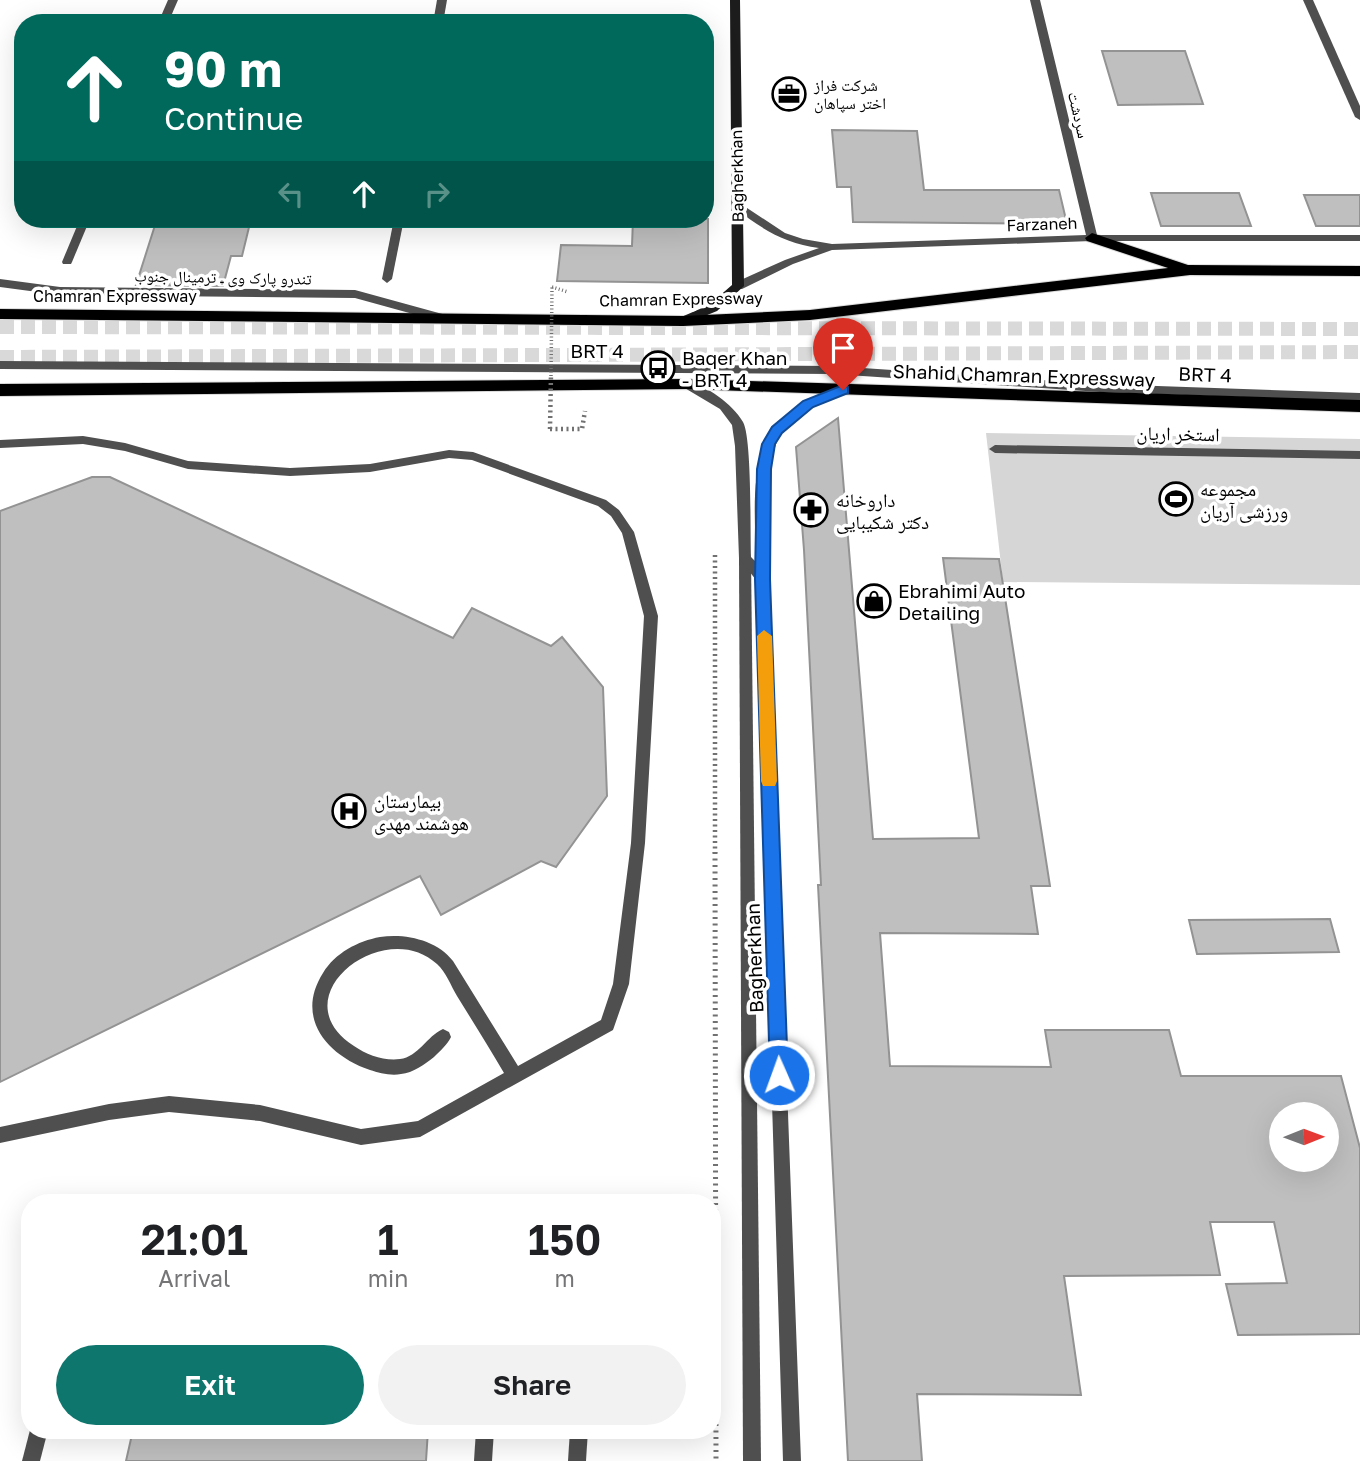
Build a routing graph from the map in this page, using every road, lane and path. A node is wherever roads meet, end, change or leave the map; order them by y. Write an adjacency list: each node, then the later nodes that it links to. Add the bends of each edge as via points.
1 (735, 0): 5 (main road, Bagherkhan)
2 (1035, 0): 8 (street, سردشت)
3 (1308, 0): 4 (street)
4 (1360, 117)
5 (738, 205): 10 (street, Farzaneh, via 775,234 793,242); 16 (main road, Bagherkhan)
6 (81, 228): 11 (street)
7 (397, 228): 14 (street)
8 (1092, 238): 9 (street, Farzaneh); 10 (street, Farzaneh); 12 (highway)
9 (1360, 238)
10 (832, 247): 16 (street, via 789,261)
11 (67, 262)
12 (1189, 270): 13 (highway, Chamran Expressway); 20 (highway, Chamran Expressway, via 810,315)
13 (1360, 271)
14 (387, 279)
15 (0, 283): 19 (street, تندرو پارک وی ـ ترمینال جنوب, via 60,291 355,294)
16 (738, 286): 20 (main road, via 713,308)
17 (552, 287): 22 (path, bridge)
18 (0, 314): 19 (highway, Chamran Expressway)
19 (442, 318): 20 (highway, Chamran Expressway)
20 (683, 321)
21 (0, 365): 22 (street, BRT 4)
22 (551, 368): 26 (street, BRT 4, via 833,370 1100,388); 28 (path, bridge, via 550,429)
23 (687, 384): 24 (highway); 25 (highway, Shahid Chamran Expressway); 33 (street, via 724,406 738,424)
24 (0, 390)
25 (843, 390): 27 (highway, Shahid Chamran Expressway); 34 (street, Bagherkhan, via 798,411 768,444)
26 (1360, 397)
27 (1360, 406)
28 (582, 429)
29 (0, 444): 36 (street, via 83,440 188,465 290,472 370,468 449,454 473,456 602,503 615,513 628,532 651,616 638,843 621,984 607,1025)
30 (995, 449): 31 (street, استخر اریان)
31 (1360, 455)
32 (715, 543): 38 (path)
33 (745, 558): 34 (street); 47 (street)
34 (762, 579): 48 (street, Bagherkhan)
35 (443, 1037): 36 (street, via 401,1067 369,1062 338,1046 322,1021 320,991 338,964 360,949 383,943 419,945 443,961)
36 (515, 1076): 37 (street, via 420,1129 360,1137 260,1113 169,1104)
37 (0, 1135)
38 (716, 1194)
39 (37, 1439): 43 (street)
40 (484, 1439): 44 (street)
41 (579, 1439): 45 (street)
42 (716, 1439): 46 (path)
43 (31, 1461)
44 (483, 1461)
45 (578, 1461)
46 (716, 1461)
47 (752, 1461)
48 (792, 1461)

